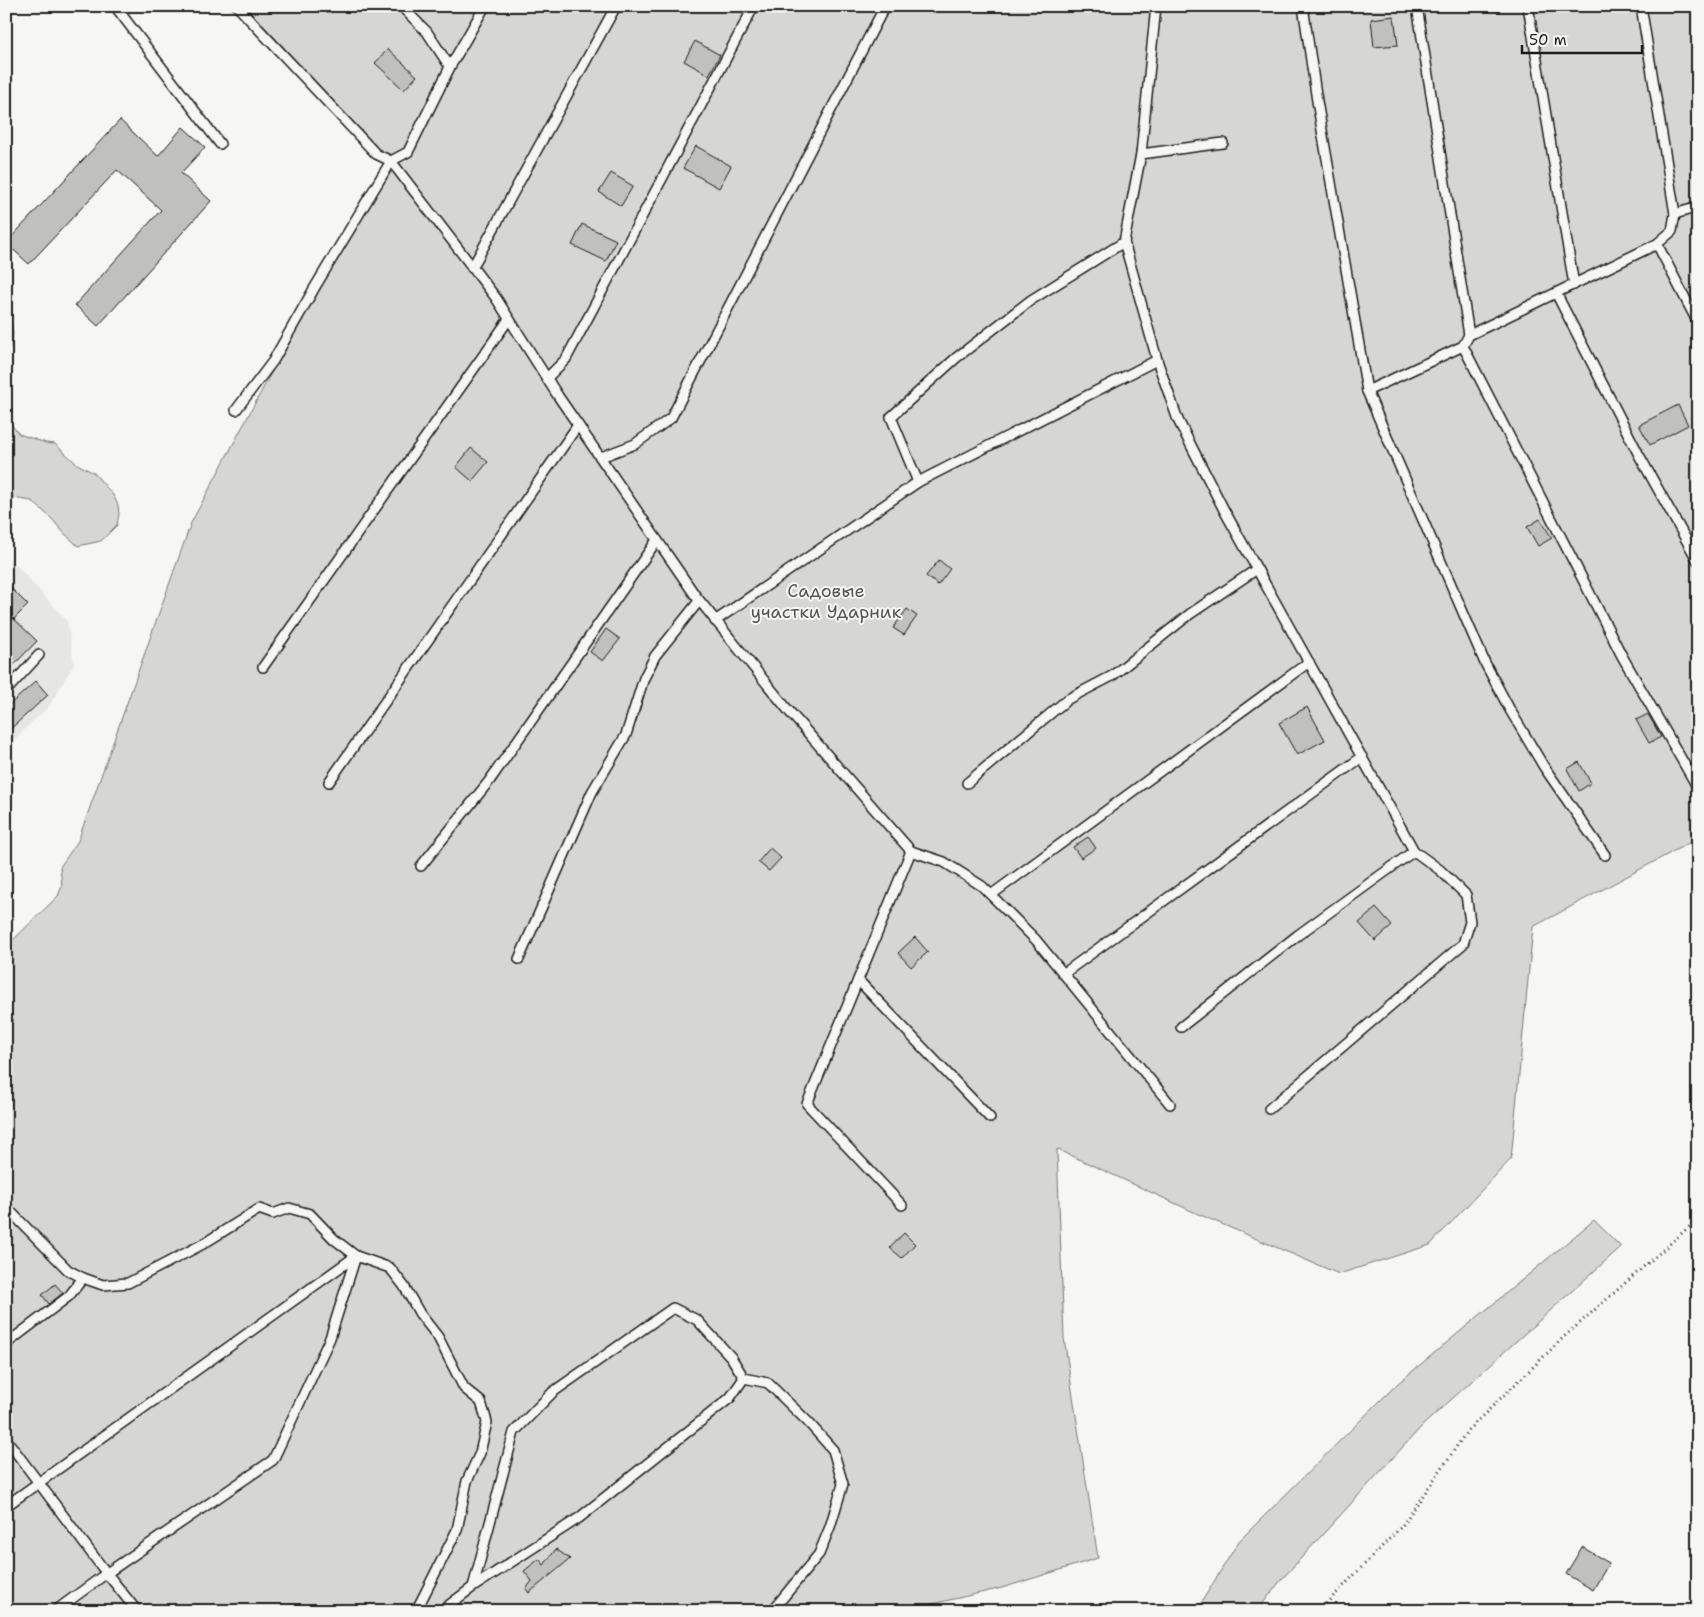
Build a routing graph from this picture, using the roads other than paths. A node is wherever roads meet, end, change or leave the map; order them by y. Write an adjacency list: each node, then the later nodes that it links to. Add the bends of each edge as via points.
1 (115, 6): 15 (lane)
2 (237, 6): 17 (lane, via 376,154)
3 (402, 6): 13 (lane, via 427,32)
4 (485, 6): 13 (lane)
5 (616, 6): 22 (lane)
6 (754, 6): 30 (lane, via 566,360)
7 (885, 6): 34 (lane, via 671,418 635,444)
8 (1156, 6): 16 (lane)
9 (1303, 6): 31 (lane)
10 (1417, 6): 27 (lane)
11 (1528, 6): 23 (lane)
12 (1642, 6): 19 (lane)
13 (450, 67): 17 (lane, via 408,152)
14 (1223, 143): 16 (lane)
15 (220, 144)
16 (1141, 154): 20 (lane)
17 (391, 161): 22 (lane); 32 (lane, via 273,361)
18 (1698, 207): 19 (lane)
19 (1675, 214): 21 (lane, via 1672,231)
20 (1124, 242): 29 (lane); 35 (lane, via 1031,300 956,358 890,417)
21 (1657, 244): 23 (lane); 26 (lane)
22 (472, 268): 25 (lane)
23 (1574, 284): 24 (lane)
24 (1556, 293): 27 (lane); 37 (lane, via 1639,455)
25 (508, 319): 30 (lane); 43 (lane)
26 (1698, 323)
27 (1469, 335): 28 (lane)
28 (1463, 346): 31 (lane); 48 (lane, via 1622,656)
29 (1157, 360): 35 (lane); 38 (lane, via 1178,420)
30 (547, 378): 33 (lane)
31 (1368, 391): 51 (lane, via 1485,664 1544,767)
32 (236, 410)
33 (578, 425): 34 (lane); 46 (lane)
34 (601, 457): 36 (lane)
35 (918, 482): 40 (lane)
36 (657, 540): 39 (lane); 52 (lane, via 490,780)
37 (1698, 561)
38 (1257, 569): 42 (lane); 47 (lane, via 1190,614 1112,676 1068,699)
39 (699, 601): 40 (lane); 54 (lane, via 647,670 626,735 592,792)
40 (715, 621): 49 (lane)
41 (39, 655): 44 (lane)
42 (1309, 662): 45 (lane); 53 (lane)
43 (263, 667)
44 (6, 690)
45 (1362, 758): 50 (lane); 55 (lane)
46 (329, 782)
47 (967, 782)
48 (1698, 788)
49 (911, 851): 53 (lane, via 944,862); 56 (lane)
50 (1414, 851): 57 (lane, via 1298,934); 59 (lane, via 1466,895 1470,922 1463,944)
51 (1606, 855)
52 (421, 866)
53 (991, 895): 55 (lane, via 1036,940)
54 (519, 958)
55 (1063, 974): 58 (lane)
56 (858, 980): 60 (lane); 61 (lane, via 807,1104)
57 (1180, 1027)
58 (1170, 1104)
59 (1269, 1109)
60 (990, 1118)
61 (902, 1205)
62 (6, 1207): 64 (lane, via 68,1270)
63 (356, 1256): 64 (lane, via 310,1214 289,1208 273,1214 259,1209 203,1244 128,1283 103,1285); 68 (lane); 70 (lane, via 330,1338 273,1460); 74 (lane, via 390,1268 400,1280 438,1337 464,1388 481,1402 487,1422 480,1453 467,1480 457,1530)
64 (83, 1278): 65 (lane, via 69,1296)
65 (6, 1344)
66 (744, 1378): 71 (lane, via 730,1398 579,1518); 71 (lane, via 731,1357 697,1320 673,1308 553,1392 514,1432); 76 (lane, via 768,1383 808,1422 834,1450 843,1484 819,1554)
67 (6, 1439): 68 (lane)
68 (39, 1482): 69 (lane); 70 (lane)
69 (6, 1506)
70 (107, 1573): 72 (lane); 73 (lane)
71 (473, 1586): 75 (lane)
72 (55, 1611)
73 (137, 1611)
74 (416, 1611)
75 (441, 1611)
76 (772, 1611)

